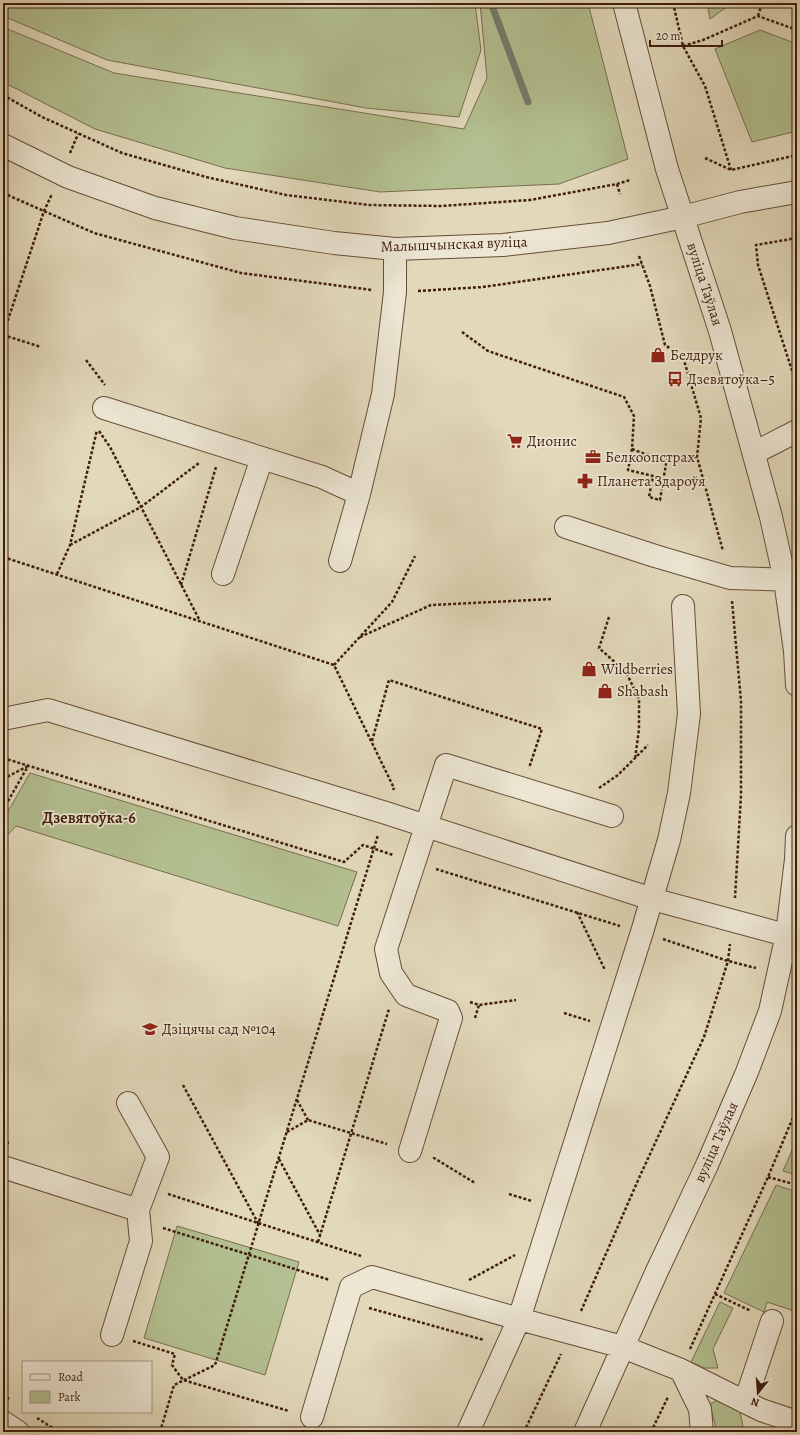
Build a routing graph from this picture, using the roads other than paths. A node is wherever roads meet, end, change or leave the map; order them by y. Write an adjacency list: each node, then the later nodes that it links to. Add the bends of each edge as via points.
1 (624, 3): 4 (street, вуліца Таўлая, via 665,163)
2 (5, 152): 5 (street, Малышчынская вуліца, via 155,208 236,228 334,243)
3 (797, 192): 4 (street, Малышчынская вуліца, via 740,202)
4 (683, 217): 5 (street, Малышчынская вуліца, via 608,233 503,245); 8 (street, вуліца Таўлая, via 720,331)
5 (395, 249): 10 (street, via 394,292 382,394)
6 (104, 408): 9 (street)
7 (797, 431): 8 (street)
8 (754, 453): 14 (street, вуліца Таўлая)
9 (262, 458): 10 (street, via 322,477); 13 (street)
10 (359, 494): 12 (street)
11 (566, 527): 14 (street, via 730,578)
12 (340, 562)
13 (223, 574)
14 (791, 580): 16 (street, вуліца Таўлая)
15 (683, 606): 21 (street, via 689,714 679,794)
16 (797, 685)
17 (3, 719): 19 (street, via 48,710)
18 (612, 816): 19 (street, via 446,765)
19 (426, 827): 21 (street); 24 (street, via 386,949 391,972 406,995 448,1011 451,1018)
20 (797, 836): 22 (street, вуліца Таўлая)
21 (652, 899): 22 (street); 27 (street)
22 (792, 936): 30 (street, вуліца Таўлая, via 770,1011 747,1072)
23 (128, 1103): 26 (street, via 158,1157 146,1187)
24 (410, 1151)
25 (6, 1177): 26 (street)
26 (139, 1216): 29 (street, via 141,1241)
27 (519, 1319): 30 (street); 33 (street, via 372,1276 351,1287); 37 (street)
28 (772, 1320): 32 (street)
29 (112, 1335)
30 (623, 1347): 31 (street); 38 (street, вуліца Таўлая)
31 (681, 1370): 32 (street); 39 (street, via 700,1409)
32 (744, 1402): 35 (street)
33 (312, 1417)
34 (3, 1422): 36 (street)
35 (797, 1422)
36 (18, 1432)
37 (468, 1432)
38 (585, 1432)
39 (702, 1432)

